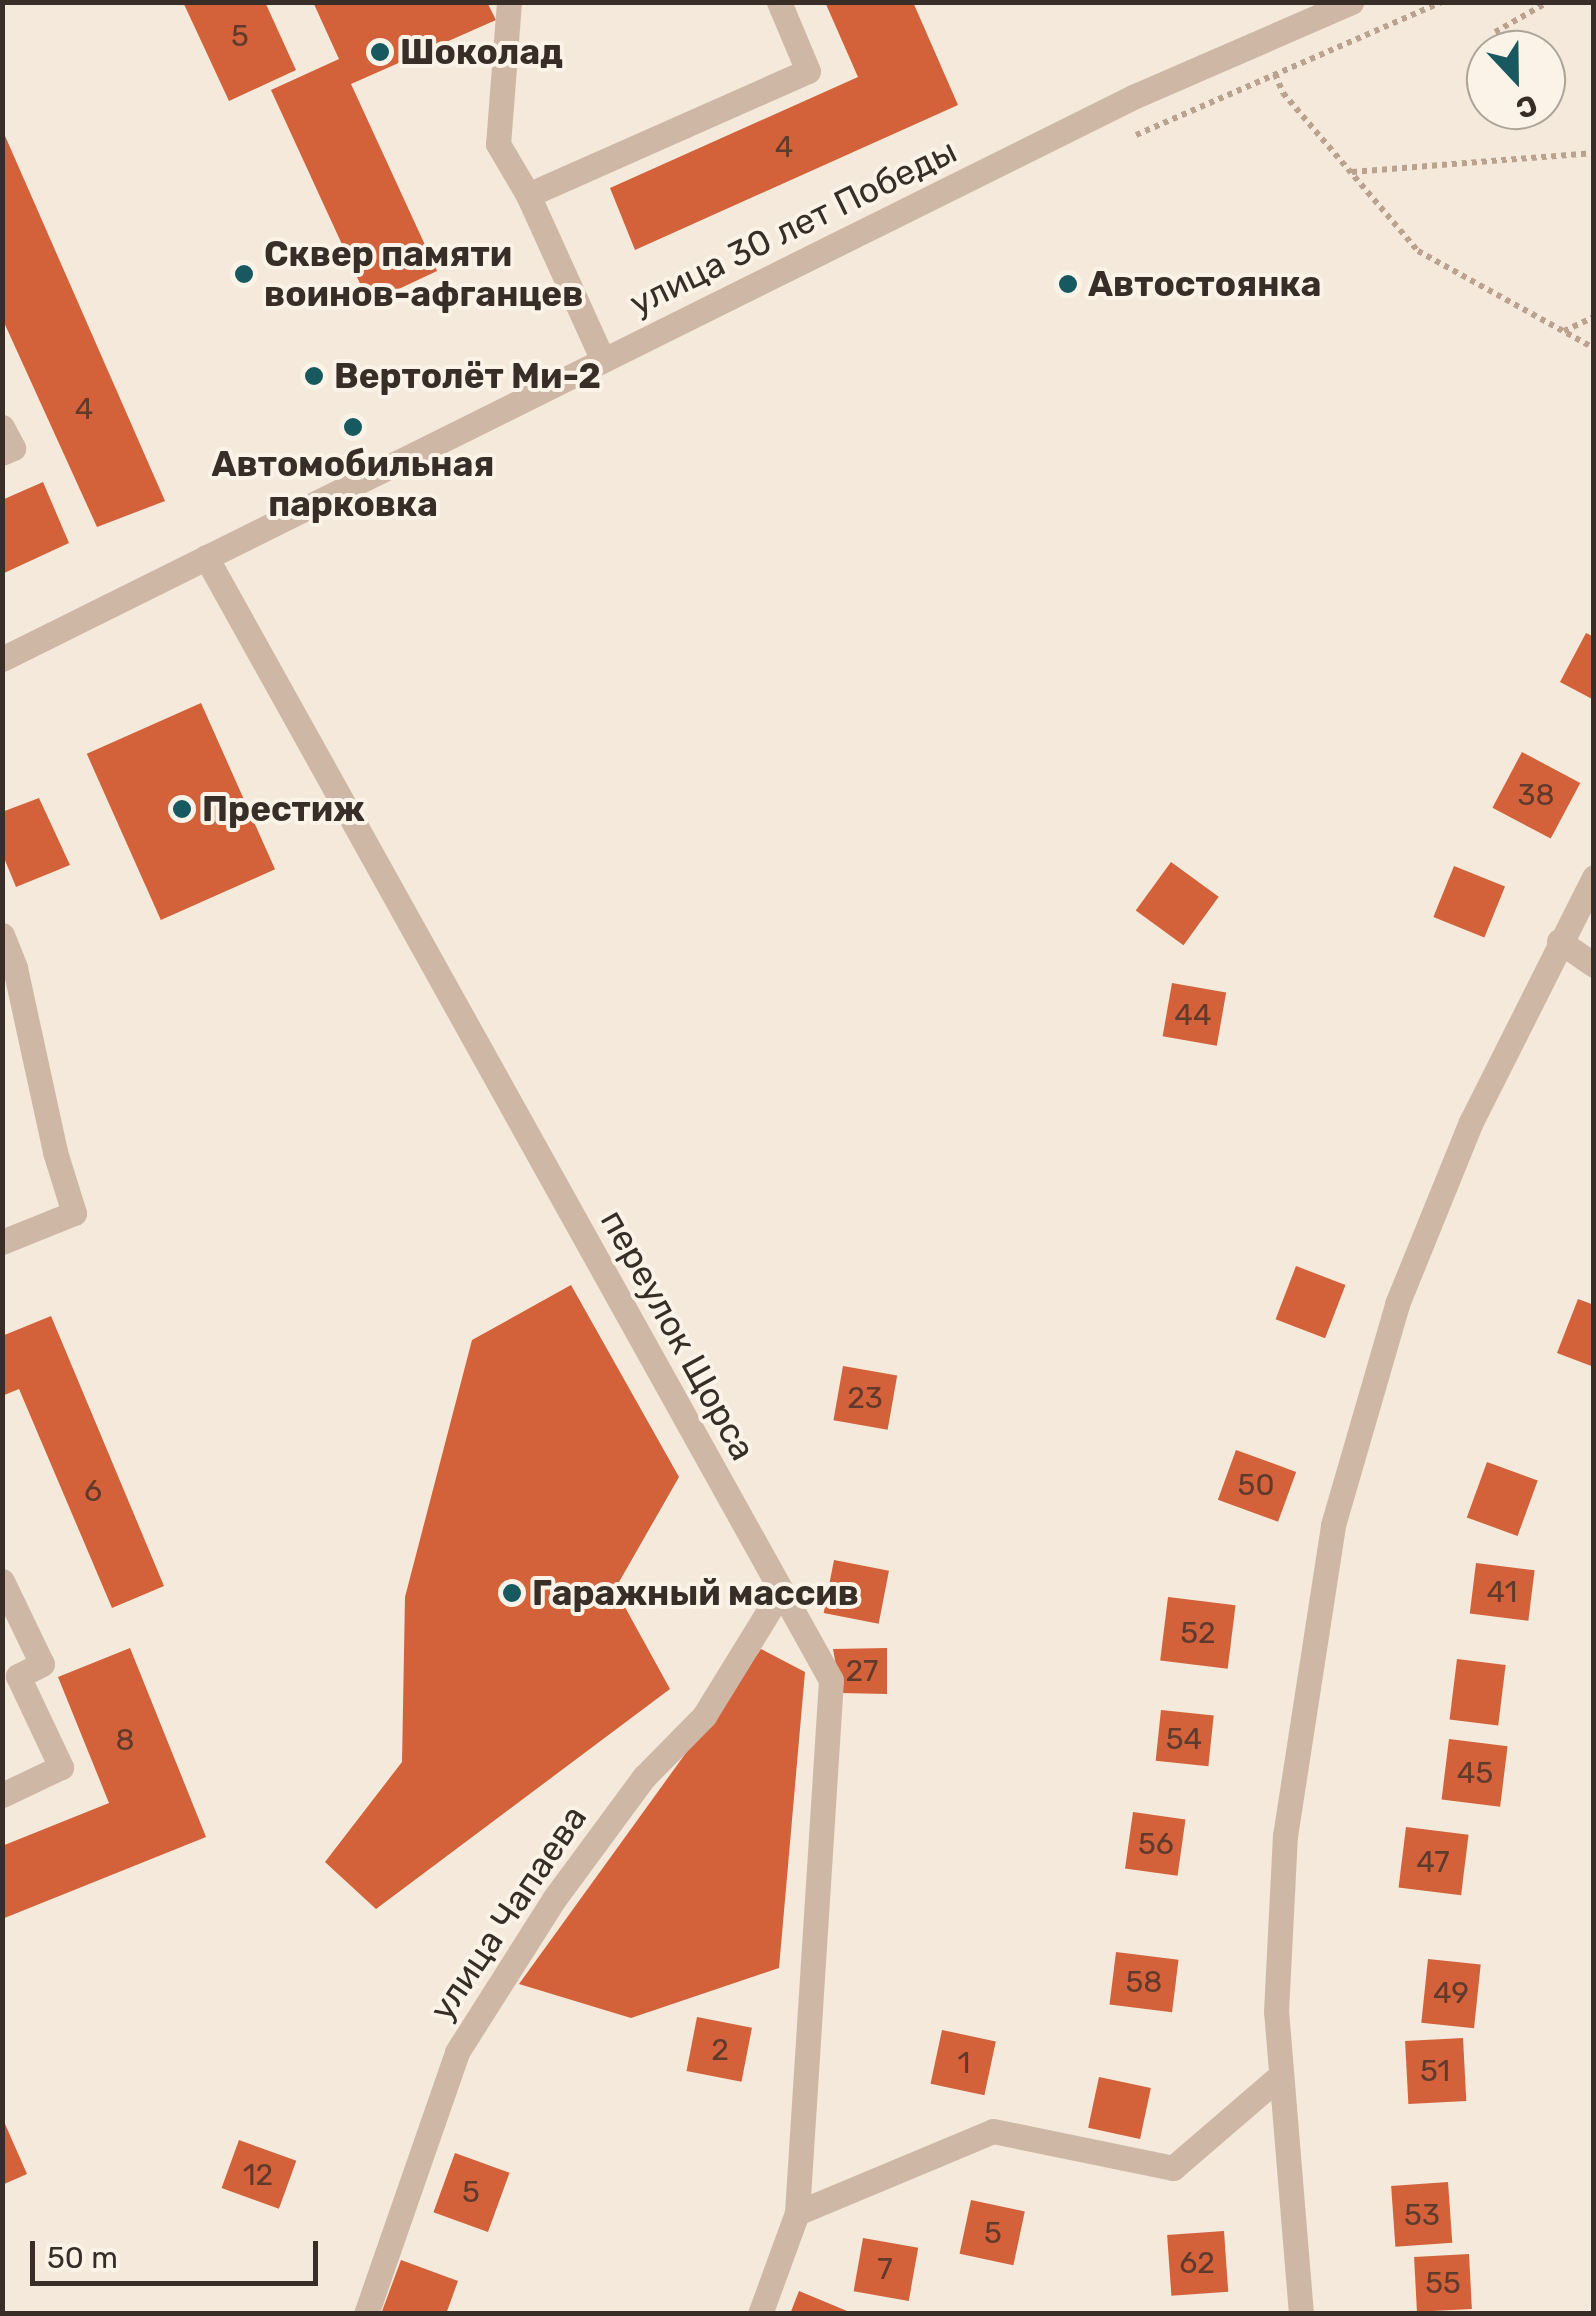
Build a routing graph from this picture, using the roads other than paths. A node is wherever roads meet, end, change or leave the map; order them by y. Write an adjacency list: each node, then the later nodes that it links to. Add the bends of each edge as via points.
1 (509, 2): 4 (street, via 498,144)
2 (779, 2): 4 (street, via 808,70)
3 (1350, 2): 5 (street, улица 30 лет Победы, via 1133,97)
4 (528, 195): 5 (street)
5 (603, 360): 8 (street, улица 30 лет Победы)
6 (2, 427): 7 (street, via 13,448)
7 (2, 453)
8 (206, 557): 9 (street, улица 30 лет Победы); 16 (street, переулок Щорса)
9 (2, 659)
10 (1594, 877): 12 (street)
11 (2, 935): 14 (street, via 74,1213)
12 (1559, 941): 13 (street); 18 (street, via 1471,1122 1397,1304 1333,1525 1285,1836 1276,2012)
13 (1594, 964)
14 (2, 1242)
15 (2, 1581): 17 (street, via 42,1664 18,1676 61,1767)
16 (781, 1591): 19 (street, переулок Щорса, via 831,1680); 20 (street, улица Чапаева, via 704,1716 644,1778 554,1899 457,2052)
17 (2, 1795)
18 (1280, 2076): 19 (street, via 1173,2168 993,2131); 22 (street)
19 (797, 2212): 21 (street, переулок Щорса)
20 (366, 2314)
21 (760, 2314)
22 (1301, 2314)

